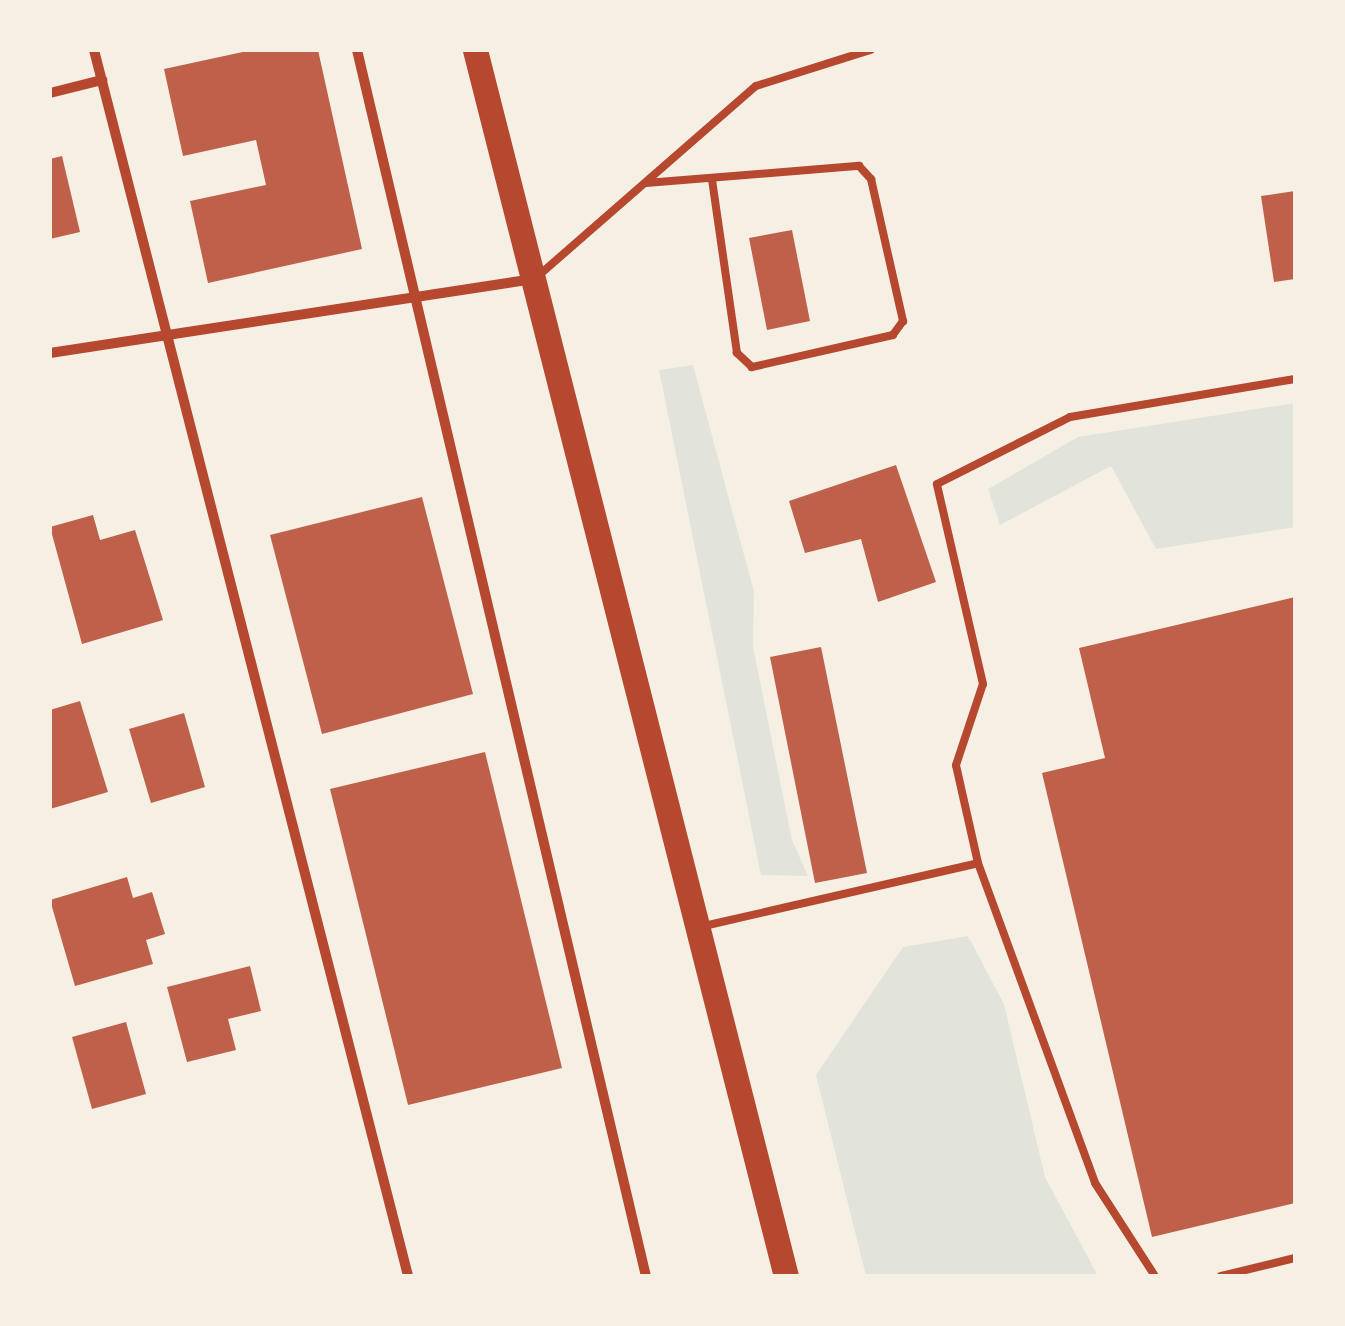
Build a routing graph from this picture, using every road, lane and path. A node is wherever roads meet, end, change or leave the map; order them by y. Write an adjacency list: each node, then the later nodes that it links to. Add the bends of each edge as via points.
1 (94, 50): 5 (street)
2 (357, 50): 10 (street)
3 (475, 50): 9 (main road)
4 (870, 50): 8 (lane, via 756,86)
5 (102, 80): 6 (street); 11 (street)
6 (50, 93)
7 (712, 180): 7 (lane, via 858,166 870,179 903,322 893,335 752,367 737,353); 8 (lane)
8 (646, 182): 9 (lane)
9 (535, 279): 10 (street); 15 (main road)
10 (421, 294): 11 (street); 18 (street)
11 (171, 330): 12 (street); 17 (street)
12 (50, 353)
13 (1295, 379): 14 (lane, via 1070,417 937,484 983,684 956,765)
14 (978, 863): 15 (lane, via 847,900); 20 (lane, via 1095,1183)
15 (694, 928): 19 (main road)
16 (1295, 1258): 21 (lane)
17 (408, 1276)
18 (646, 1276)
19 (786, 1276)
20 (1155, 1276)
21 (1221, 1276)

